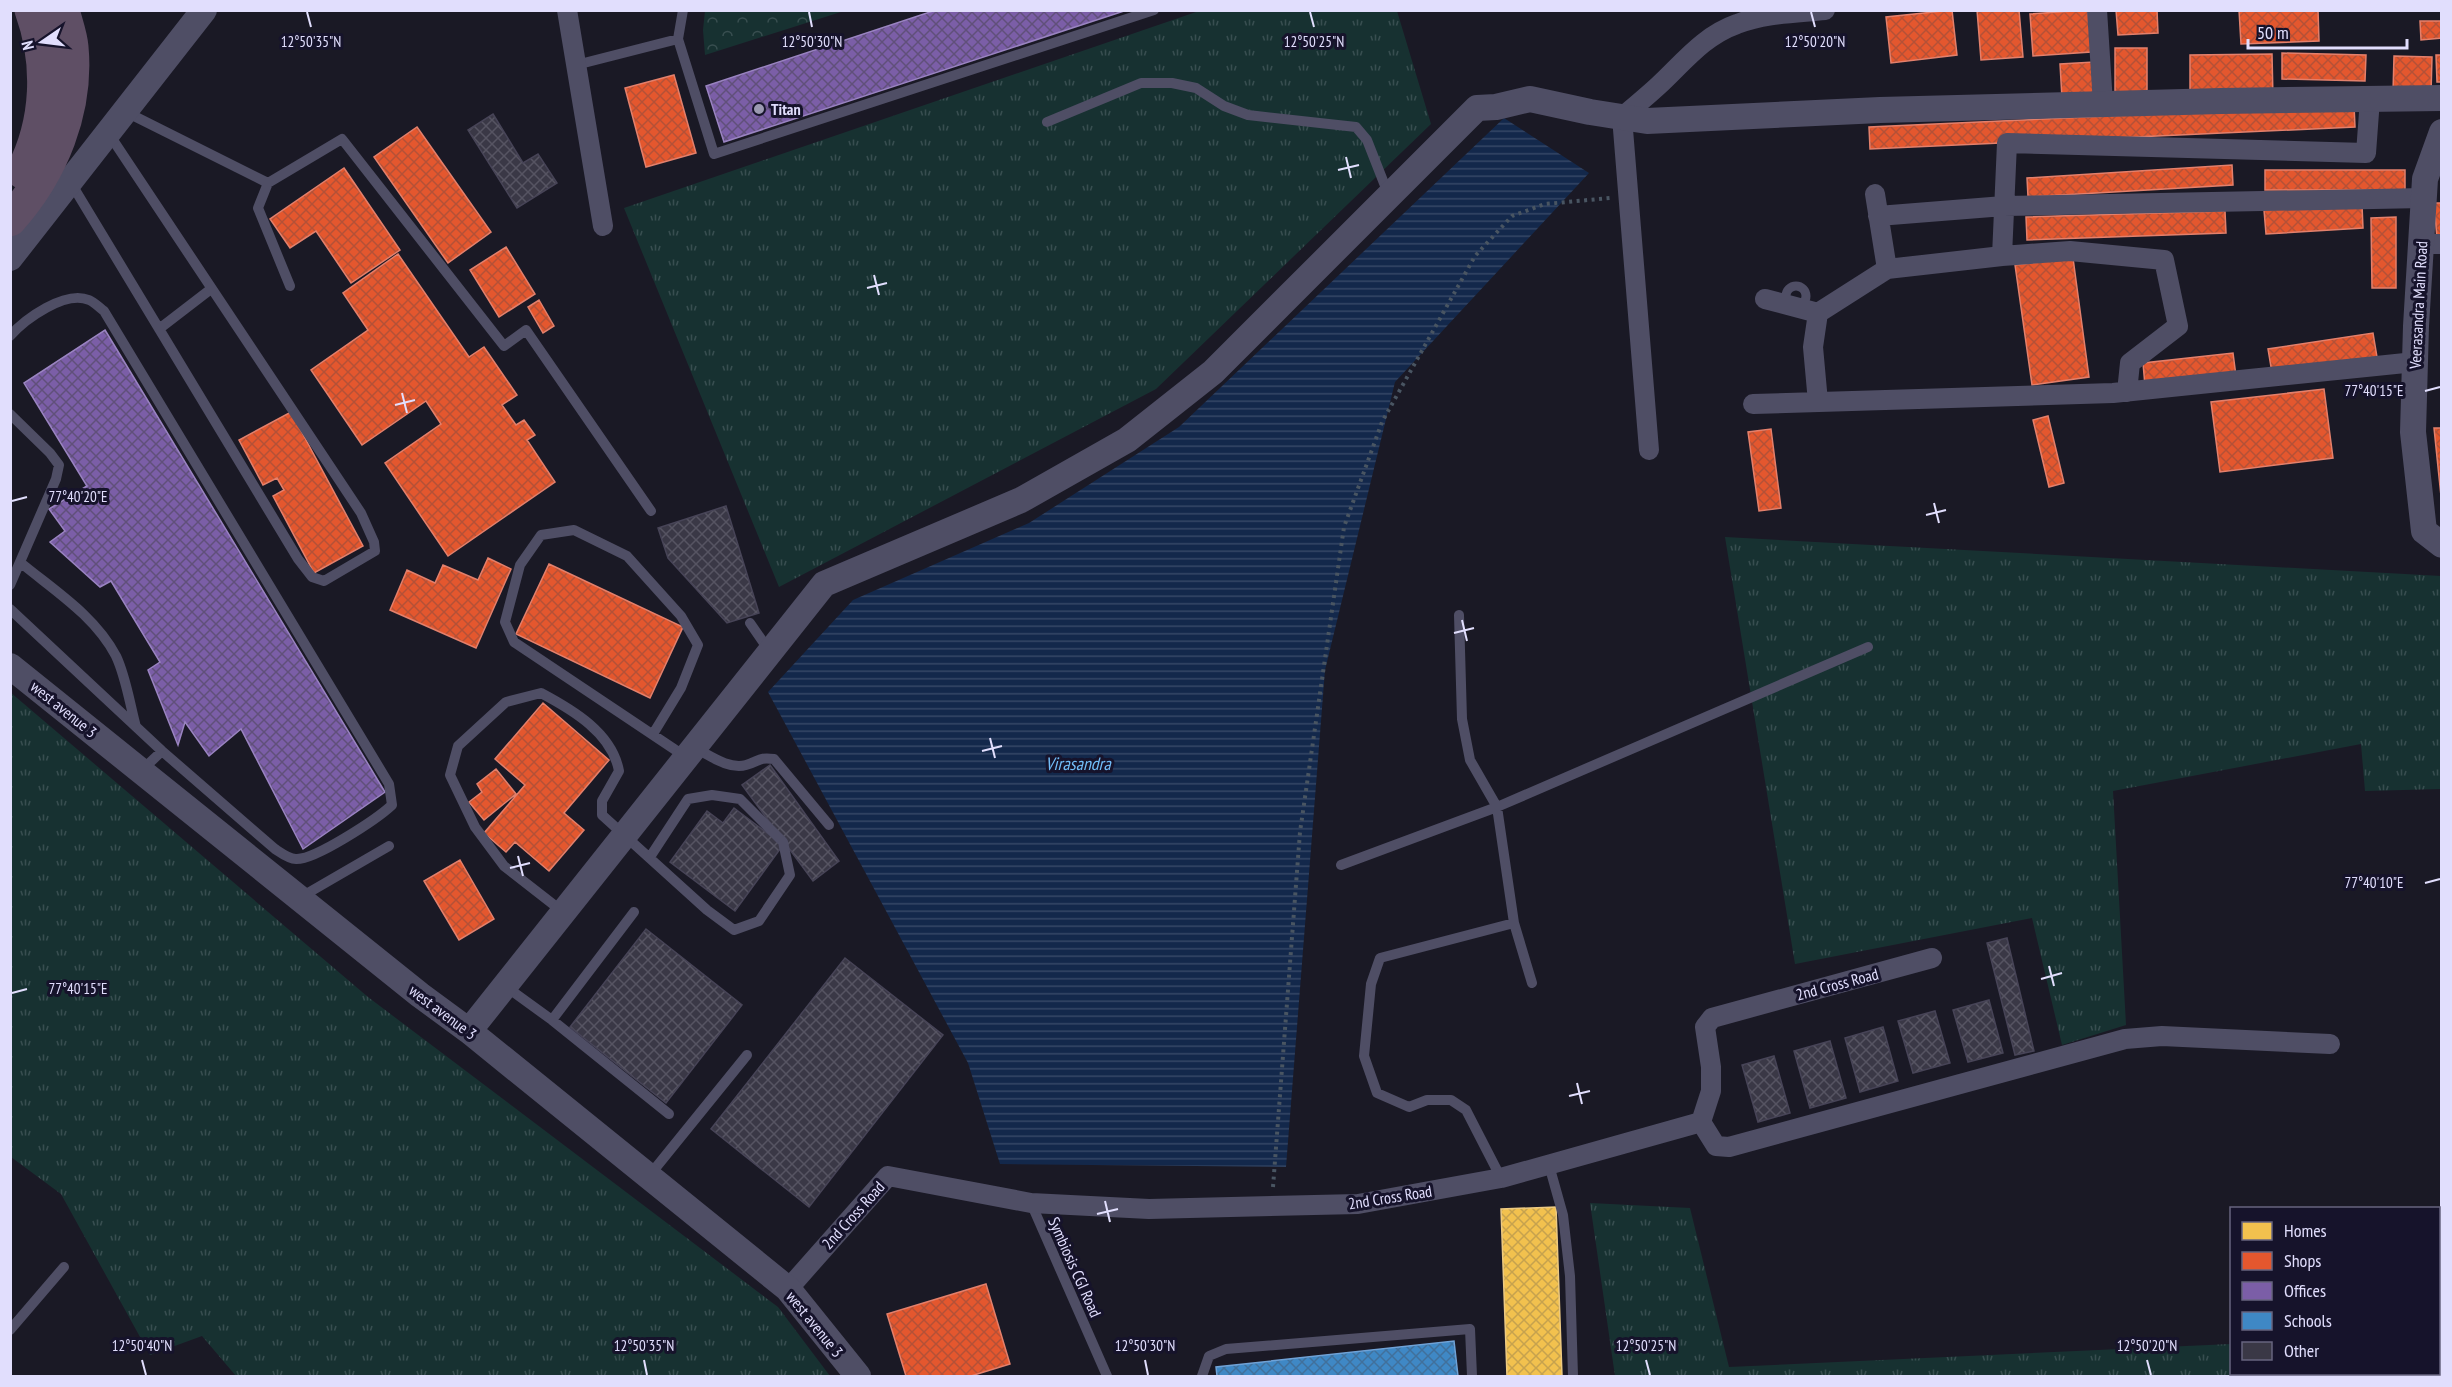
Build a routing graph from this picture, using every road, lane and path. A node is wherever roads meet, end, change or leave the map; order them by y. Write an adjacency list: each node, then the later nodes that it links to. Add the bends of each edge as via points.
1 (31, 10): 21 (highway, via 41,45 44,94 33,149)
2 (63, 10): 28 (highway, via 72,45 73,86 63,131 42,177)
3 (204, 10): 14 (street)
4 (567, 10): 10 (street)
5 (683, 10): 9 (lane)
6 (1154, 10): 9 (lane, via 714,154)
7 (1825, 10): 15 (street, via 1768,15 1710,37)
8 (2097, 10): 13 (street)
9 (678, 39): 10 (lane)
10 (576, 65): 29 (street)
11 (2442, 98): 12 (street)
12 (2370, 99): 13 (street); 26 (street, via 2366,153 2007,143)
13 (2103, 104): 15 (street, via 1647,121)
14 (126, 112): 18 (street); 20 (lane)
15 (1622, 117): 23 (street, via 1530,99 1477,108); 24 (street)
16 (1047, 122): 23 (lane, via 1141,83 1196,88 1224,106 1248,115 1356,127 1367,140)
17 (2442, 132): 25 (street, Veerasandra Main Road, via 2425,179)
18 (109, 134): 19 (street); 35 (lane)
19 (71, 183): 32 (street); 38 (lane)
20 (268, 183): 34 (lane, via 258,208); 46 (lane, via 342,139 504,346 526,330)
21 (10, 192)
22 (1875, 194): 27 (street)
23 (1389, 196): 54 (street, via 1213,372 1127,440 1021,500 824,584)
24 (1629, 196): 45 (street); 84 (path, via 1545,204 1512,216 1475,256 1383,422 1344,527 1300,832)
25 (2424, 198): 26 (street); 30 (street, Veerasandra Main Road)
26 (2004, 206): 27 (street); 31 (street)
27 (1878, 216): 33 (street)
28 (10, 220)
29 (603, 226)
30 (2431, 244): 40 (street, Veerasandra Main Road)
31 (2002, 256): 33 (street); 41 (street, via 2070,250 2164,260 2178,326 2130,363)
32 (10, 258)
33 (1887, 269): 37 (street)
34 (290, 286)
35 (212, 288): 38 (lane); 38 (lane, via 361,513 375,551 324,581 312,577)
36 (1765, 299): 37 (street)
37 (1818, 313): 42 (street, via 1813,347)
38 (159, 329)
39 (12, 331): 58 (lane, via 41,309 74,299 88,299 104,311 389,784 392,805 310,857 294,860 275,849)
40 (2415, 362): 41 (street); 47 (street, Veerasandra Main Road, via 2413,432 2424,531)
41 (2127, 392): 42 (street)
42 (1818, 402): 43 (street)
43 (1754, 405)
44 (10, 414): 48 (lane, via 58,465 56,479)
45 (1649, 450)
46 (651, 511)
47 (2442, 545)
48 (21, 563): 49 (lane); 56 (lane, via 86,615 107,642 117,659)
49 (10, 585)
50 (10, 609): 56 (lane)
51 (1459, 615): 61 (lane, via 1462,719 1470,760)
52 (750, 623): 54 (lane)
53 (1868, 646): 61 (lane)
54 (770, 653): 59 (street)
55 (10, 666): 60 (street, west avenue 3)
56 (136, 728): 58 (lane)
57 (652, 734): 57 (lane, via 514,642 505,622 520,565 542,535 574,530 627,556 681,616 698,645 681,688); 59 (lane)
58 (162, 751): 60 (lane)
59 (690, 752): 62 (lane, via 728,764 774,759); 63 (street)
60 (141, 771): 67 (street, west avenue 3)
61 (1497, 807): 66 (lane); 70 (lane)
62 (829, 825)
63 (625, 834): 65 (lane); 68 (street); 68 (lane, via 602,815 602,801 619,771 616,756 572,709 541,693 506,702 458,746 450,776 475,827 504,866)
64 (389, 846): 67 (lane)
65 (650, 857): 65 (lane, via 734,930 759,921 790,875 783,842 740,799 712,795 688,800)
66 (1341, 865)
67 (299, 898): 75 (street, west avenue 3)
68 (564, 912): 73 (street)
69 (634, 912): 74 (lane)
70 (1514, 922): 72 (lane); 82 (lane, via 1380,958 1371,984 1364,1056 1377,1093 1408,1107 1427,1100 1451,1100 1466,1110)
71 (1932, 958): 79 (street, 2nd Cross Road, via 1712,1018 1705,1027 1712,1067 1711,1091)
72 (1532, 983)
73 (504, 986): 74 (lane); 75 (street)
74 (552, 1020): 78 (lane)
75 (469, 1031): 81 (street, west avenue 3)
76 (2330, 1044): 79 (street, via 2162,1036 2125,1039 1729,1148 1716,1146)
77 (747, 1054): 81 (lane)
78 (669, 1114)
79 (1701, 1122): 80 (street, 2nd Cross Road)
80 (1549, 1165): 82 (street, 2nd Cross Road); 92 (lane, via 1563,1215 1570,1276)
81 (649, 1176): 86 (street, west avenue 3)
82 (1501, 1178): 84 (street, 2nd Cross Road, via 1358,1204)
83 (1031, 1203): 84 (street, 2nd Cross Road, via 1149,1209); 86 (street, 2nd Cross Road, via 888,1176); 89 (lane, Symbiosis CGI Road)
84 (1272, 1206)
85 (64, 1267): 87 (lane)
86 (788, 1289): 88 (street, west avenue 3)
87 (10, 1330)
88 (858, 1377)
89 (1107, 1377)
90 (1202, 1377): 91 (lane, via 1209,1356 1226,1349 1470,1329)
91 (1472, 1377)
92 (1573, 1377)

